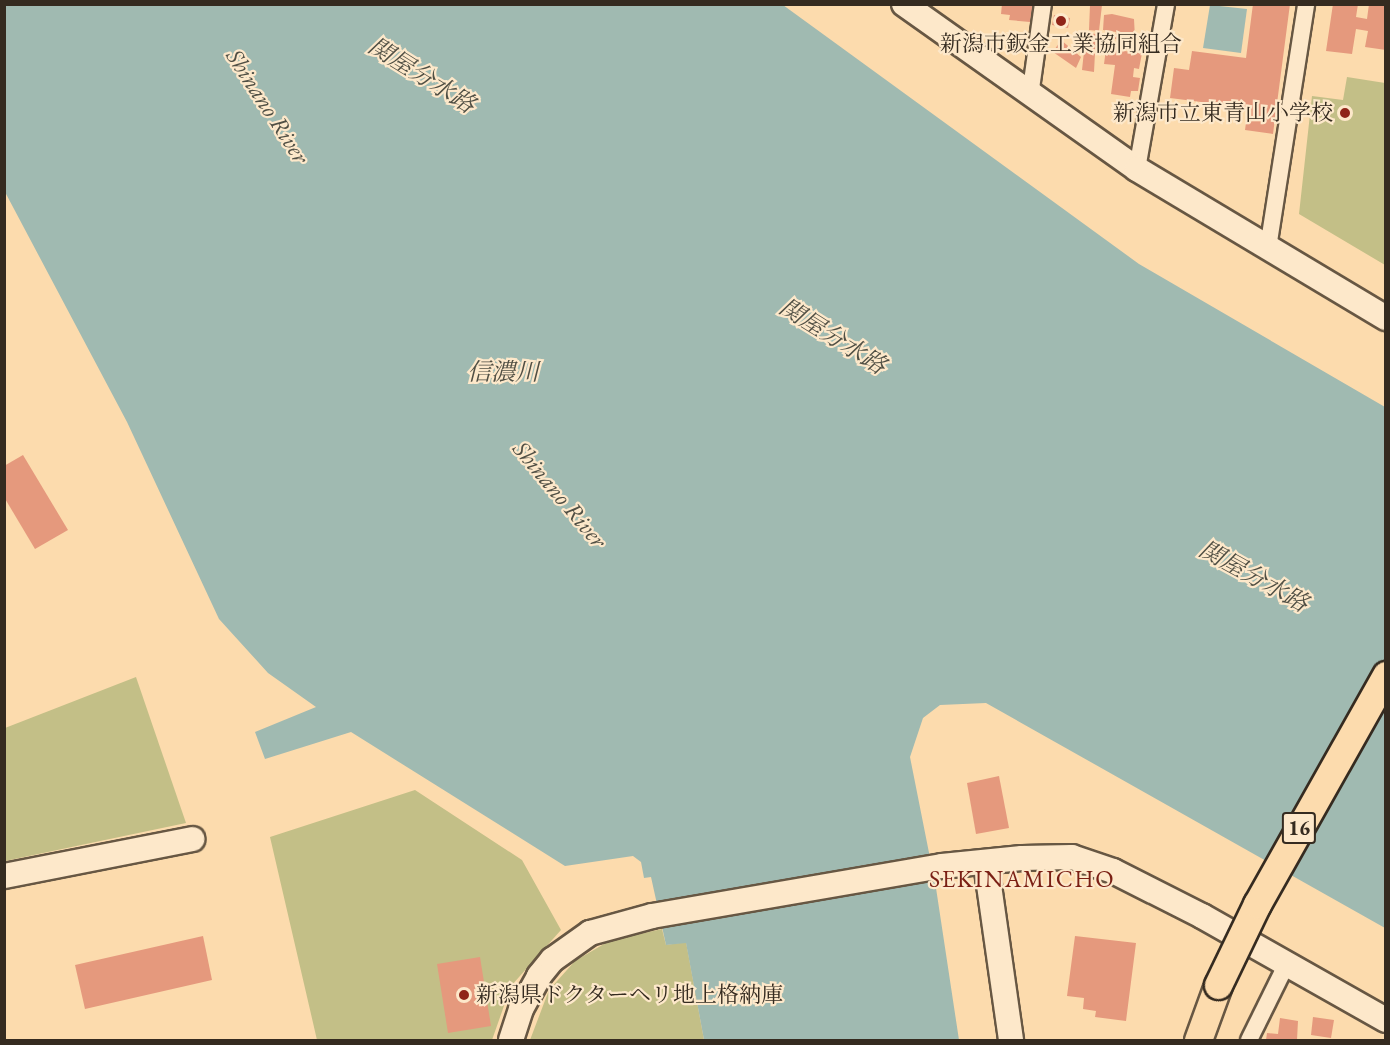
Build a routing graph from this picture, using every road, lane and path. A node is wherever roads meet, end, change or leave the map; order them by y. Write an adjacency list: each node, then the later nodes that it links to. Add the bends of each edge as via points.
1 (1043, 4): 5 (street)
2 (1166, 4): 6 (street)
3 (1306, 4): 7 (street)
4 (916, 9): 5 (street)
5 (1030, 96): 6 (street)
6 (1137, 169): 7 (street)
7 (1268, 248): 8 (street)
8 (1386, 318)
9 (1386, 675): 17 (main road, 16, bridge, via 1257,904 1218,985)
10 (192, 839): 12 (street)
11 (986, 864): 13 (street, via 1022,858 1072,857 1113,871); 15 (street, via 942,866 652,916 590,933 552,960 525,1000); 16 (street)
12 (4, 876)
13 (1287, 963): 14 (street); 18 (street)
14 (1386, 1020)
15 (511, 1041)
16 (1011, 1041)
17 (1198, 1041)
18 (1249, 1041)

